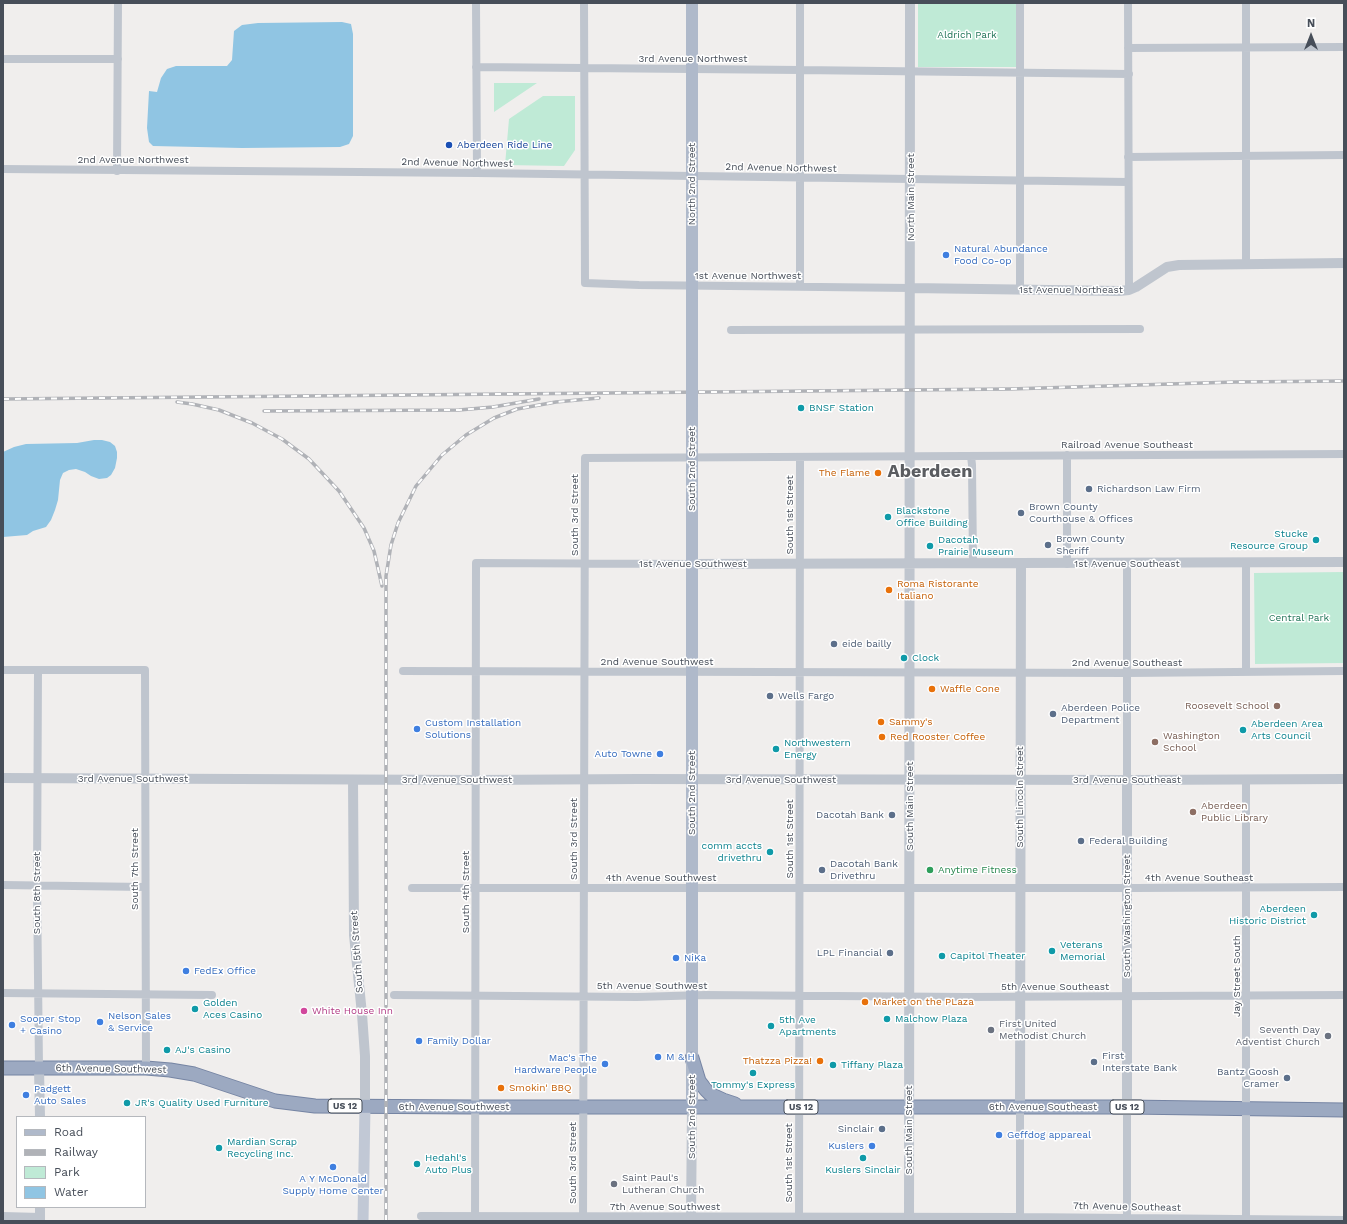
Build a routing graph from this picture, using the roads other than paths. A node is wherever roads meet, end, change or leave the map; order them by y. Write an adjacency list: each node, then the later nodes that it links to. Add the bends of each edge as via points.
1 (118, 3): 14 (street)
2 (476, 3): 15 (street)
3 (584, 3): 16 (street)
4 (692, 3): 17 (main road, North 2nd Street)
5 (800, 3): 18 (street)
6 (910, 3): 19 (street, North Main Street)
7 (1020, 3): 20 (street)
8 (1128, 3): 11 (street)
9 (1246, 3): 12 (street)
10 (1344, 47): 12 (street)
11 (1128, 48): 12 (street); 21 (street)
12 (1246, 48): 23 (street)
13 (3, 59): 14 (street)
14 (118, 59): 26 (street)
15 (476, 67): 16 (street, 3rd Avenue Northwest); 27 (street)
16 (584, 68): 17 (street, 3rd Avenue Northwest); 28 (street)
17 (692, 69): 18 (street, 3rd Avenue Northwest); 29 (main road, North 2nd Street)
18 (800, 70): 19 (street, 3rd Avenue Northwest); 30 (street)
19 (910, 71): 20 (street, 3rd Avenue Northwest); 31 (street, North Main Street)
20 (1020, 72): 21 (street, 3rd Avenue Northwest); 32 (street)
21 (1128, 74): 24 (street)
22 (1344, 155): 23 (street)
23 (1246, 156): 24 (street); 35 (street)
24 (1128, 157): 33 (street)
25 (3, 169): 26 (street, 2nd Avenue Northwest)
26 (117, 171): 27 (street, 2nd Avenue Northwest)
27 (476, 173): 28 (street, 2nd Avenue Northwest)
28 (584, 174): 29 (street, 2nd Avenue Northwest); 36 (street, 1st Avenue Northwest, via 585,282)
29 (692, 176): 30 (street, 2nd Avenue Northwest); 43 (main road, North 2nd Street, bridge)
30 (800, 178): 31 (street, 2nd Avenue Northwest); 36 (street)
31 (911, 180): 32 (street, 2nd Avenue Northwest); 37 (street, North Main Street)
32 (1021, 181): 33 (street, 2nd Avenue Northwest); 38 (street)
33 (1128, 182): 39 (street)
34 (1344, 263): 35 (street, 1st Avenue Northeast)
35 (1246, 264): 39 (street, 1st Avenue Northeast, via 1173,265)
36 (800, 286): 37 (street, 1st Avenue Northwest)
37 (911, 288): 38 (street, 1st Avenue Northeast); 42 (street, North Main Street)
38 (1020, 289): 39 (street, 1st Avenue Northeast)
39 (1129, 290)
40 (1140, 329): 42 (street)
41 (731, 330): 42 (street)
42 (911, 331): 44 (street, North Main Street)
43 (692, 364): 55 (main road, South 2nd Street, bridge)
44 (910, 390): 47 (street, South Main Street)
45 (1344, 454): 46 (street, Railroad Avenue Southeast)
46 (1067, 455): 48 (street, Railroad Avenue Southeast); 59 (street)
47 (910, 456): 48 (street, Railroad Avenue Southeast); 49 (street, Railroad Avenue Southeast); 56 (street, South Main Street)
48 (971, 456): 57 (street)
49 (800, 457): 50 (street, Railroad Avenue Southeast); 61 (street, South 1st Street)
50 (585, 458): 54 (street, South 3rd Street)
51 (1344, 562): 53 (street, 1st Avenue Southeast)
52 (476, 563): 54 (street, 1st Avenue Southwest); 65 (street, South 4th Street)
53 (1246, 563): 60 (street, 1st Avenue Southeast); 72 (street)
54 (584, 564): 55 (street, 1st Avenue Southwest); 67 (street, South 3rd Street)
55 (692, 564): 61 (street, 1st Avenue Southwest); 68 (main road, South 2nd Street)
56 (910, 564): 57 (street, 1st Avenue Southeast); 61 (street, 1st Avenue Southwest); 70 (street, South Main Street)
57 (973, 564): 58 (street, 1st Avenue Southeast)
58 (1021, 564): 59 (street, 1st Avenue Southeast); 71 (street, South Lincoln Street)
59 (1067, 564): 60 (street, 1st Avenue Southeast)
60 (1128, 564): 73 (street, South Washington Street)
61 (800, 565): 69 (street, South 1st Street)
62 (3, 670): 63 (street)
63 (38, 670): 75 (street, South 8th Street); 76 (street, South 7th Street, via 145,670)
64 (403, 671): 65 (street, 2nd Avenue Southwest)
65 (476, 671): 67 (street, 2nd Avenue Southwest); 81 (street, South 4th Street)
66 (1344, 671): 72 (street, 2nd Avenue Southeast)
67 (584, 672): 68 (street, 2nd Avenue Southwest); 82 (street, South 3rd Street)
68 (692, 672): 69 (street, 2nd Avenue Southwest); 77 (main road, South 2nd Street)
69 (800, 672): 70 (street, 2nd Avenue Southwest); 83 (street, South 1st Street)
70 (910, 672): 71 (street, 2nd Avenue Southeast); 84 (street, South Main Street)
71 (1020, 672): 73 (street, 2nd Avenue Southeast); 85 (street, South Lincoln Street)
72 (1246, 672): 73 (street, 2nd Avenue Southeast)
73 (1127, 673): 86 (street, South Washington Street)
74 (3, 778): 75 (street, 3rd Avenue Southwest)
75 (38, 778): 76 (street, 3rd Avenue Southwest); 88 (street, South 8th Street)
76 (145, 779): 80 (street, 3rd Avenue Southwest); 89 (street, South 7th Street)
77 (692, 779): 82 (street, 3rd Avenue Southwest); 83 (street, 3rd Avenue Southwest); 94 (main road, South 2nd Street)
78 (1246, 779): 79 (street, 3rd Avenue Southeast); 86 (street, 3rd Avenue Southeast); 99 (street, Jay Street South)
79 (1344, 779)
80 (353, 780): 81 (street, 3rd Avenue Southwest); 118 (street, South 5th Street, via 354,935 365,1056)
81 (476, 780): 82 (street, 3rd Avenue Southwest); 92 (street, South 4th Street)
82 (584, 780): 93 (street, South 3rd Street)
83 (800, 780): 84 (street, 3rd Avenue Southwest); 95 (street, South 1st Street)
84 (910, 780): 85 (street, 3rd Avenue Southeast); 96 (street, South Main Street)
85 (1020, 780): 86 (street, 3rd Avenue Southeast); 97 (street, South Lincoln Street)
86 (1127, 780): 98 (street, South Washington Street)
87 (3, 885): 88 (street)
88 (37, 885): 89 (street); 101 (street, South 8th Street)
89 (145, 887): 102 (street, South 7th Street)
90 (1344, 887): 99 (street, 4th Avenue Southeast)
91 (412, 888): 92 (street, 4th Avenue Southwest)
92 (476, 888): 93 (street, 4th Avenue Southwest); 107 (street, South 4th Street)
93 (584, 888): 94 (street, 4th Avenue Southwest); 108 (street, South 3rd Street)
94 (692, 888): 95 (street, 4th Avenue Southwest); 109 (main road, South 2nd Street)
95 (800, 888): 96 (street, 4th Avenue Southwest); 110 (street, South 1st Street)
96 (910, 888): 97 (street, 4th Avenue Southeast); 111 (street, South Main Street)
97 (1020, 888): 98 (street, 4th Avenue Southeast); 112 (street, South Lincoln Street)
98 (1127, 888): 99 (street, 4th Avenue Southeast); 113 (street, South Washington Street)
99 (1246, 888): 105 (street, Jay Street South)
100 (3, 993): 101 (street)
101 (38, 994): 102 (street); 116 (street, South 8th Street)
102 (146, 995): 103 (street); 117 (street, South 7th Street)
103 (212, 995)
104 (394, 995): 107 (street, 5th Avenue Southwest)
105 (1247, 995): 106 (street, 5th Avenue Southeast); 113 (street, 5th Avenue Southeast); 127 (street, Jay Street South)
106 (1344, 995)
107 (476, 996): 108 (street, 5th Avenue Southwest); 119 (street, South 4th Street)
108 (584, 996): 109 (street, 5th Avenue Southwest); 120 (street, South 3rd Street)
109 (692, 996): 110 (street, 5th Avenue Southwest); 114 (main road, South 2nd Street)
110 (800, 996): 111 (street, 5th Avenue Southwest); 123 (street, South 1st Street)
111 (910, 996): 112 (street, 5th Avenue Southeast); 124 (street, South Main Street)
112 (1020, 996): 113 (street, 5th Avenue Southeast); 126 (street, South Lincoln Street)
113 (1126, 996): 125 (street, South Washington Street)
114 (692, 1058): 121 (main road, South 2nd Street); 122 (highway, via 699,1081 706,1090 723,1100)
115 (3, 1068): 116 (highway, 6th Avenue Southwest / US 12)
116 (39, 1068): 117 (highway, 6th Avenue Southwest / US 12); 129 (street, South 8th Street)
117 (146, 1068): 118 (highway, 6th Avenue Southwest / US 12, via 194,1074 287,1103)
118 (365, 1106): 119 (highway, 6th Avenue Southwest / US 12); 142 (main road, South 5th Street)
119 (476, 1107): 120 (highway, 6th Avenue Southwest / US 12); 133 (street, South 4th Street)
120 (584, 1107): 121 (highway, 6th Avenue Southwest / US 12); 134 (street, South 3rd Street)
121 (692, 1107): 122 (highway, 6th Avenue Southwest / US 12); 135 (street, South 2nd Street)
122 (747, 1107): 123 (highway, 6th Avenue Southwest / US 12)
123 (799, 1107): 124 (highway, 6th Avenue Southwest / US 12); 136 (street, South 1st Street)
124 (909, 1107): 126 (highway, 6th Avenue Southeast / US 12); 137 (street, South Main Street)
125 (1127, 1107): 126 (highway, 6th Avenue Southeast / US 12); 127 (highway, 6th Avenue Southeast / US 12); 139 (street, South Washington Street)
126 (1020, 1108): 138 (street, South Lincoln Street)
127 (1246, 1109): 128 (highway, 6th Avenue Southeast / US 12); 140 (street, Jay Street South)
128 (1344, 1110)
129 (40, 1116)
130 (40, 1215): 131 (street)
131 (3, 1216)
132 (421, 1216): 133 (street, 7th Avenue Southwest)
133 (475, 1219): 134 (street, 7th Avenue Southwest)
134 (583, 1219): 135 (street, 7th Avenue Southwest)
135 (691, 1219): 136 (street, 7th Avenue Southwest)
136 (799, 1219): 137 (street, 7th Avenue Southwest)
137 (909, 1219): 138 (street, 7th Avenue Southeast)
138 (1020, 1219): 139 (street, 7th Avenue Southeast)
139 (1127, 1219): 140 (street, 7th Avenue Southeast)
140 (1246, 1220): 141 (street, 7th Avenue Southeast)
141 (1344, 1220)
142 (363, 1221)

